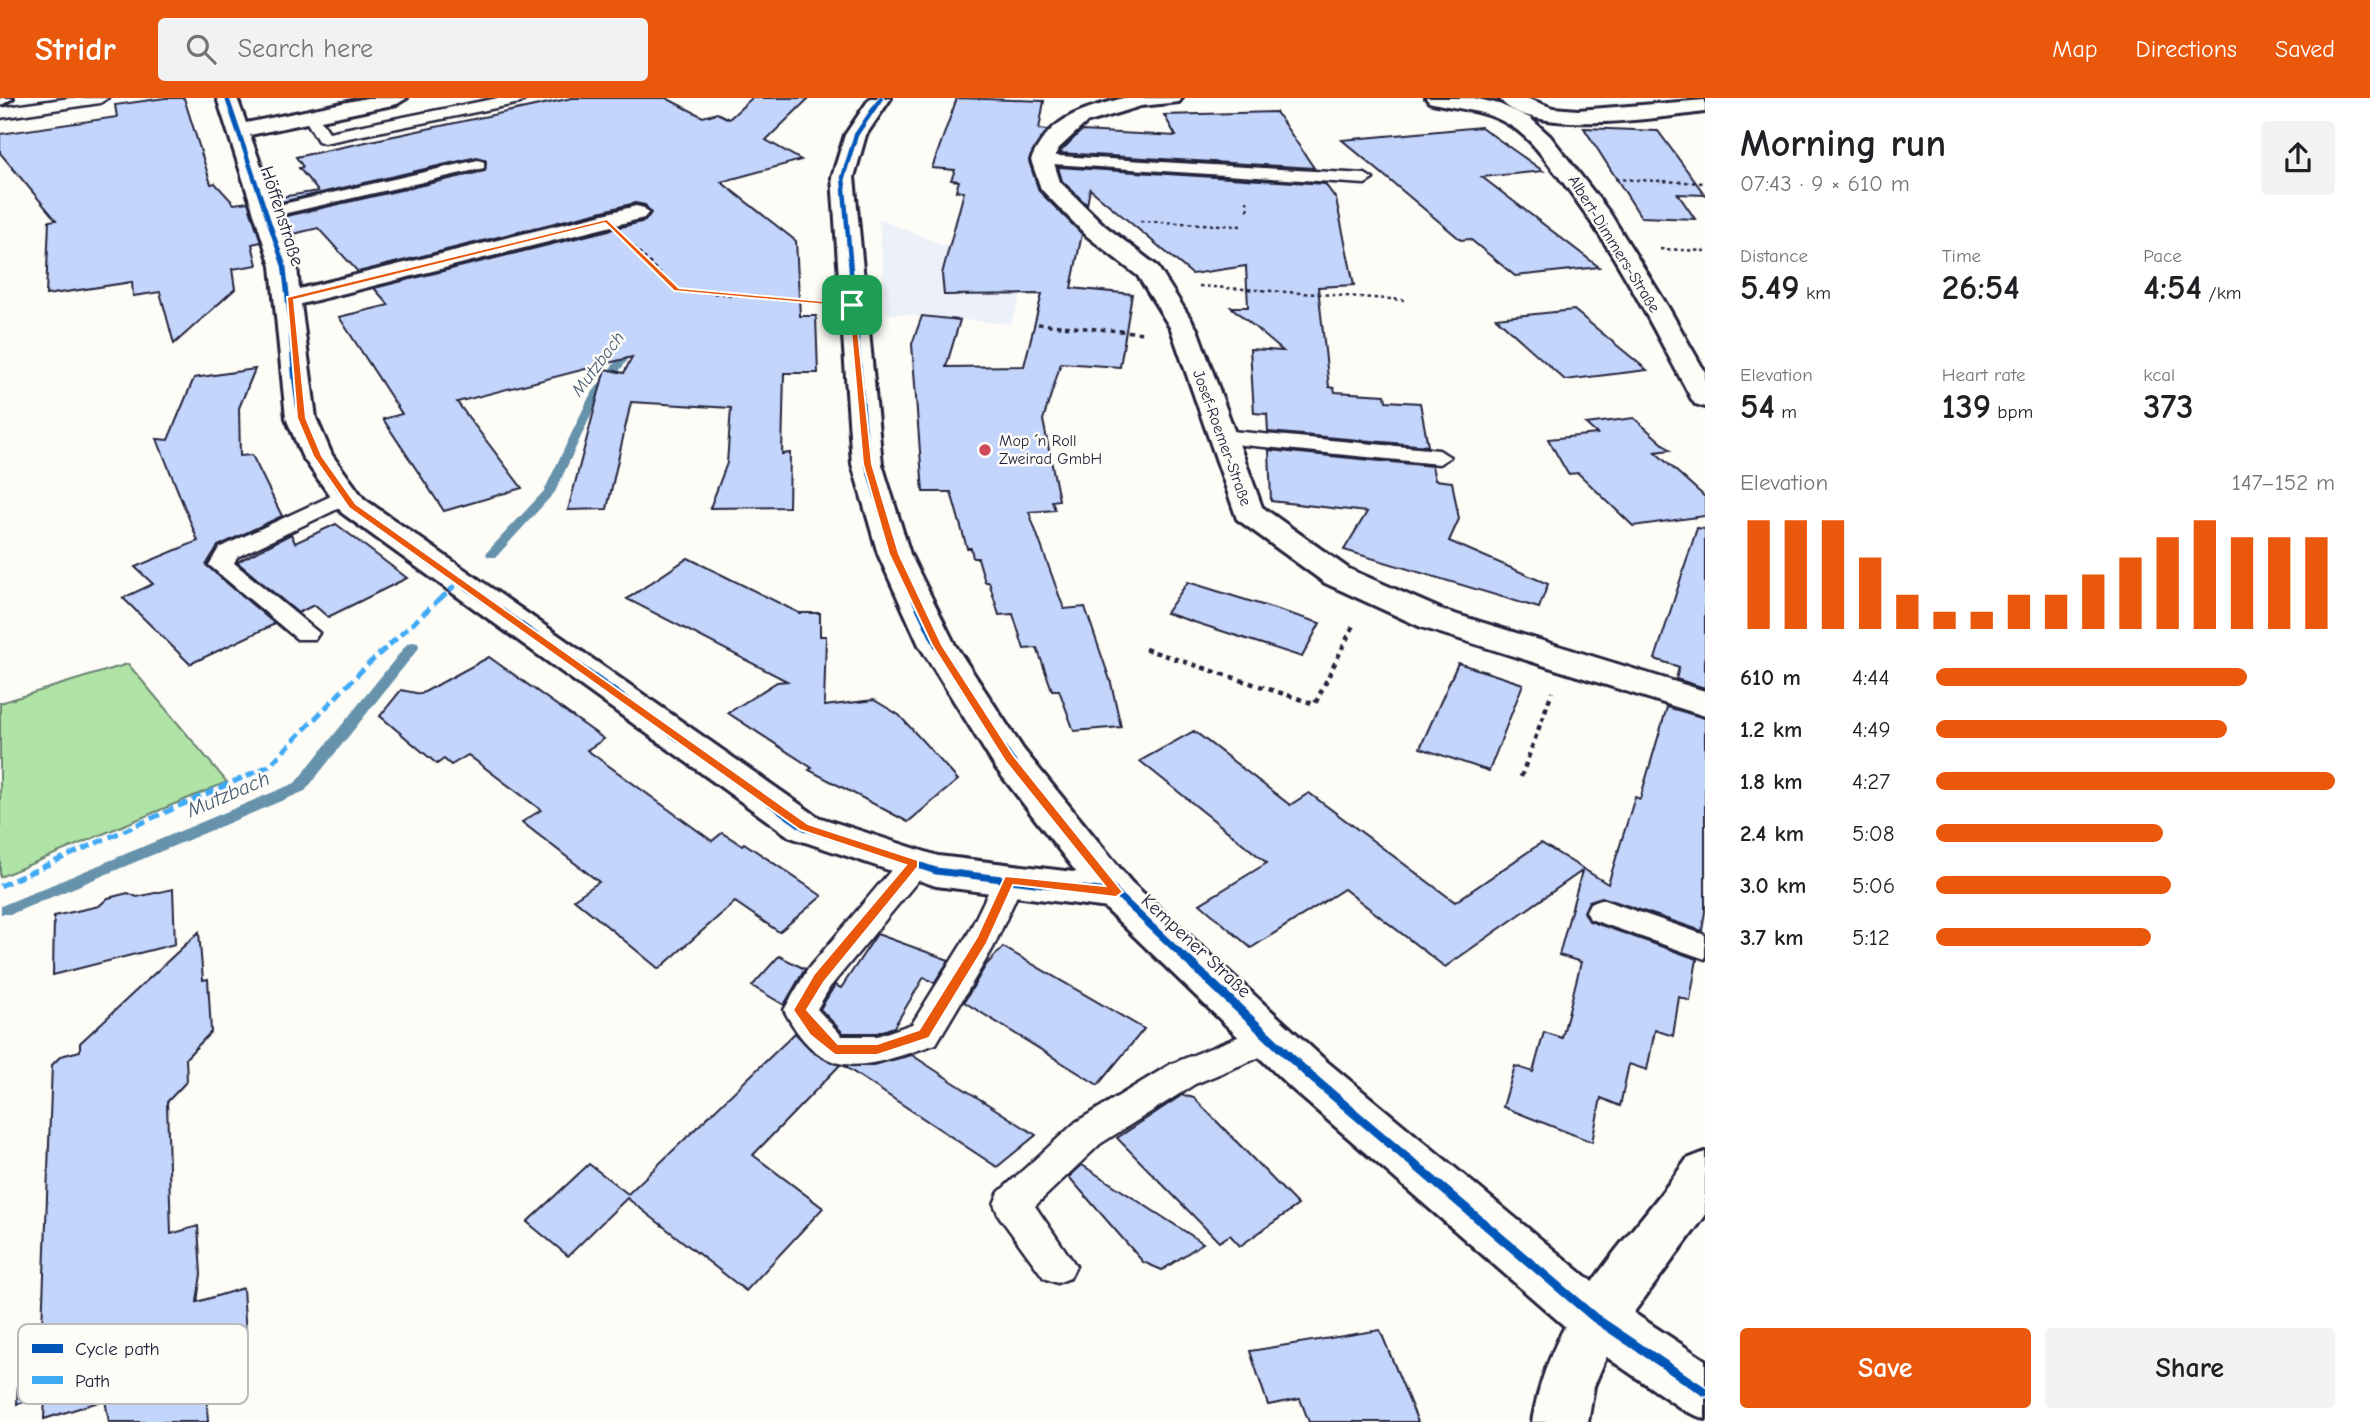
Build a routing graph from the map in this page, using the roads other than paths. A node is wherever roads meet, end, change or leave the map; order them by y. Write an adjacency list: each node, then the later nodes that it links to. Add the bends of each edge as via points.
1 (100, 98): 10 (lane)
2 (227, 98): 12 (street, Höffenstraße)
3 (397, 98): 11 (street)
4 (520, 98): 11 (lane, via 324,138)
5 (881, 98): 27 (street, Kempener Straße, via 853,138 843,177 867,464 894,554 937,645 1009,758)
6 (1172, 98): 13 (street, via 1139,100 1078,118 1048,146)
7 (1436, 98): 8 (street)
8 (1509, 105): 9 (street, via 1581,117); 19 (street, Albert-Dimmers-Straße, via 1572,177 1638,277)
9 (1705, 106)
10 (0, 113)
11 (311, 116): 12 (street)
12 (237, 131): 16 (street, Höffenstraße)
13 (1042, 160): 15 (lane); 20 (street, Josef-Roemer-Straße, via 1049,184 1094,229 1148,271 1186,336)
14 (478, 164): 16 (lane)
15 (1365, 178)
16 (265, 213): 18 (street, Höffenstraße)
17 (636, 213): 18 (street)
18 (290, 299): 22 (street, Höffenstraße, via 301,418 317,456)
19 (1705, 398)
20 (1220, 437): 21 (lane); 24 (street, Josef-Roemer-Straße, via 1248,512 1337,576 1433,619)
21 (1439, 457)
22 (345, 496): 23 (lane, via 227,553 221,565); 25 (street, Höffenstraße, via 458,583 804,827)
23 (306, 633)
24 (1705, 704)
25 (914, 863): 26 (street, Höffenstraße, via 936,871); 26 (lane, via 819,978 800,1010 835,1050 877,1050 924,1034 982,939)
26 (1009, 880): 27 (street, Höffenstraße)
27 (1116, 892): 30 (street, Kempener Straße)
28 (1601, 911): 29 (lane)
29 (1705, 947)
30 (1270, 1038): 32 (lane, via 1183,1074 1088,1133 1012,1204); 33 (street, Kempener Straße)
31 (1705, 1174): 33 (street)
32 (1057, 1266)
33 (1595, 1318): 34 (street, Kempener Straße); 35 (street, via 1562,1396)
34 (1705, 1392)
35 (1560, 1422)

